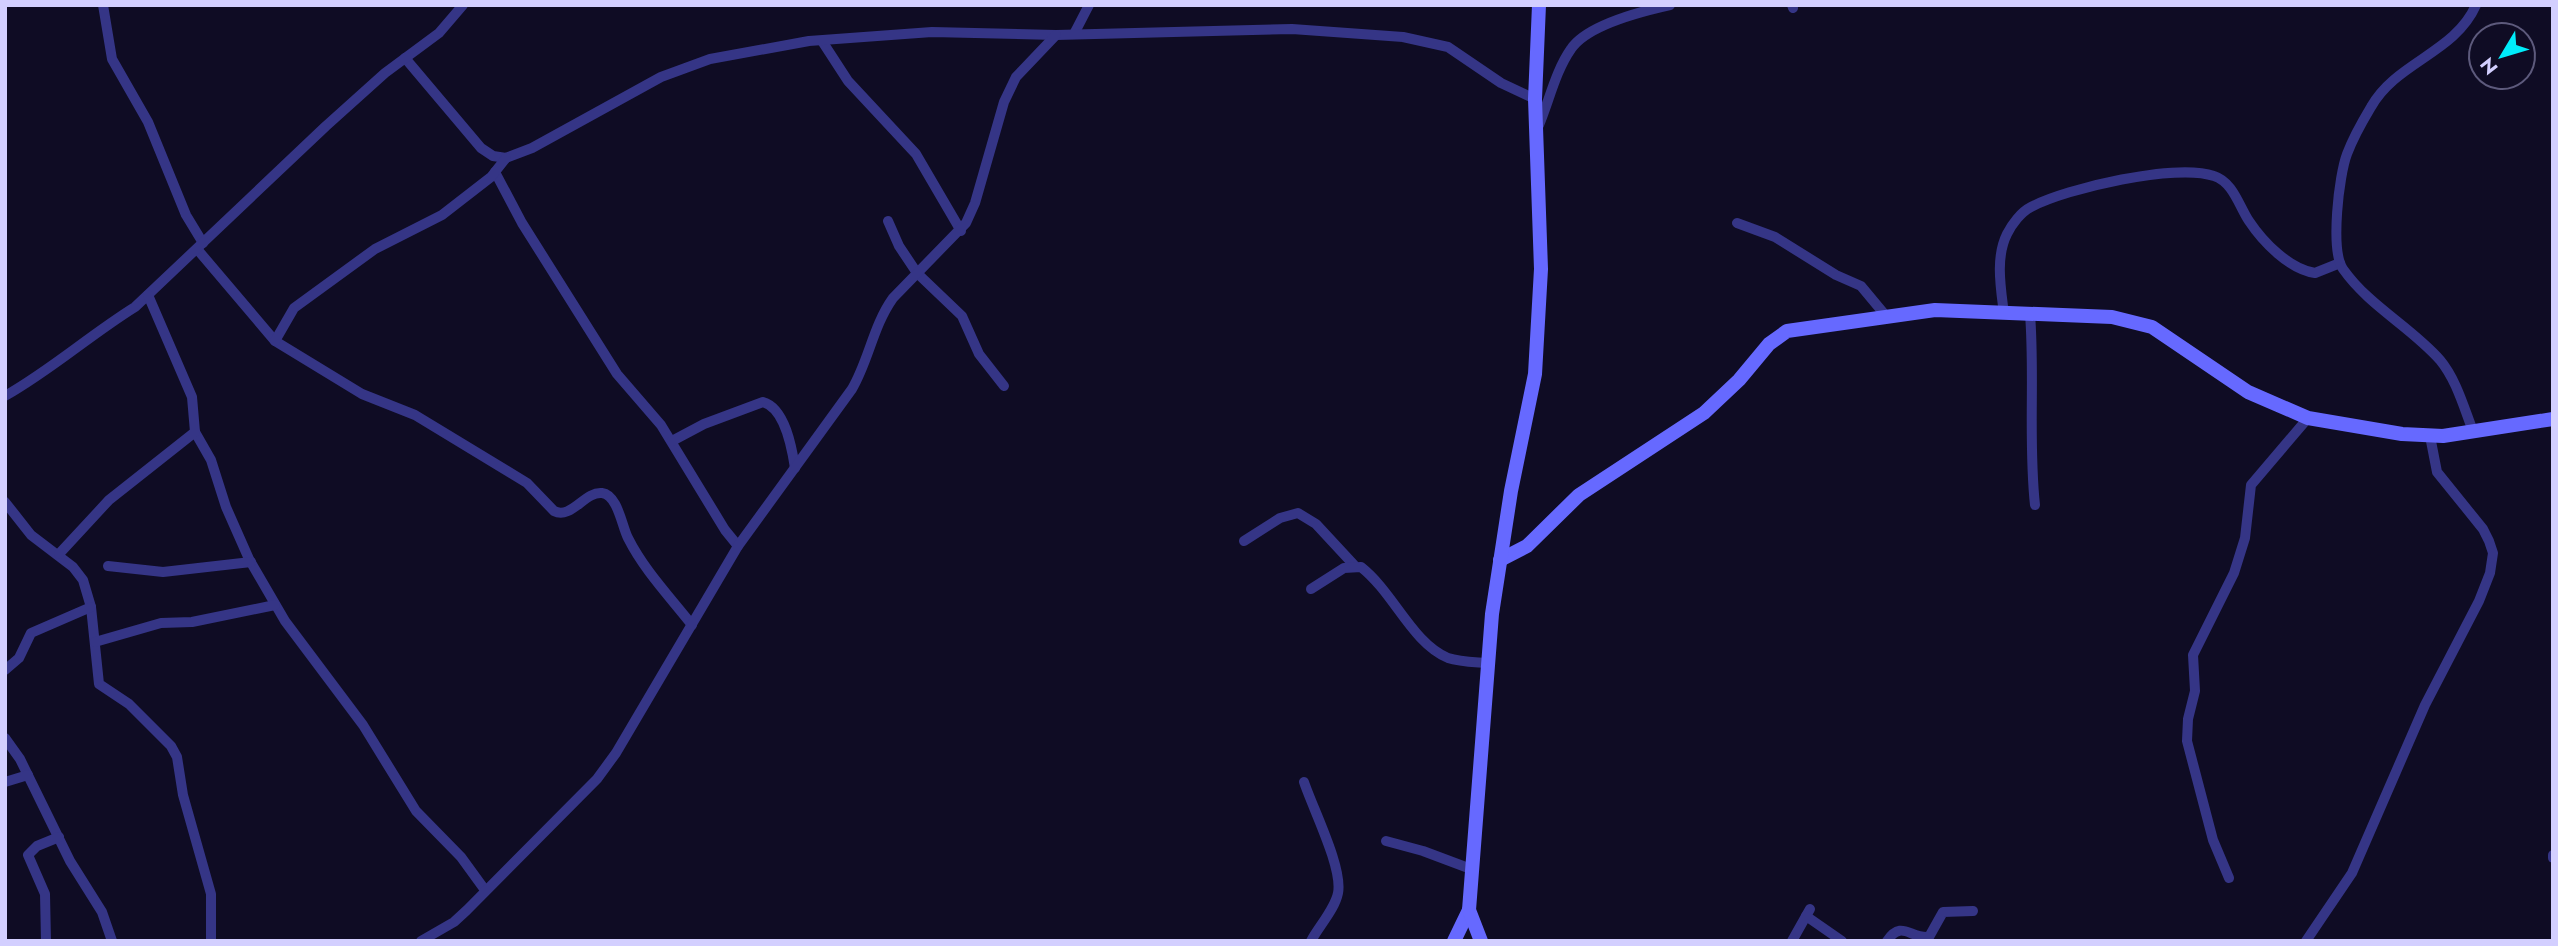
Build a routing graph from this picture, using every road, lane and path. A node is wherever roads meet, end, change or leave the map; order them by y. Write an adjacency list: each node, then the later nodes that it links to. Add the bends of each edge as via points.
1 (103, 5): 18 (street, via 111,58 148,122)
2 (463, 5): 10 (street, via 439,33)
3 (1089, 5): 7 (street)
4 (1539, 5): 11 (street)
5 (1670, 5): 12 (street, via 1637,13 1578,40 1567,55)
6 (2476, 5): 19 (street, via 2455,36 2410,66 2377,96 2362,121 2346,157 2341,184)
7 (1074, 34): 8 (street); 11 (street, via 1292,29 1403,37 1448,47 1501,83)
8 (1056, 35): 9 (street, via 932,32); 17 (street, via 1033,56 1010,89 975,203)
9 (822, 41): 13 (street, via 698,64 661,78); 17 (street, via 848,80 916,154)
10 (405, 58): 13 (street, via 481,148); 18 (street)
11 (1535, 99): 12 (street)
12 (1536, 132): 40 (street, via 1541,269 1535,374)
13 (506, 158): 14 (street)
14 (495, 172): 25 (street, via 442,215 375,249 301,302); 33 (street, via 617,374)
15 (888, 221): 20 (street)
16 (1737, 223): 24 (street, via 1775,237 1861,286)
17 (961, 231): 20 (street)
18 (200, 246): 21 (street); 25 (street)
19 (2340, 263): 22 (street, via 2315,273 2292,264 2260,235 2232,191 2213,175 2151,175 2056,196 2023,212 2003,245); 30 (street, via 2360,288 2440,360)
20 (917, 273): 26 (street, via 962,316 979,354); 34 (street, via 884,311 861,374)
21 (148, 295): 27 (street, via 41,375); 31 (street, via 192,397)
22 (2004, 314): 23 (street); 24 (street, via 1935,310)
23 (2030, 314): 28 (street, via 2112,317 2144,325 2248,392); 36 (street, via 2030,456)
24 (1886, 316): 40 (street, via 1787,331 1775,338 1704,413 1579,495 1527,546)
25 (275, 341): 47 (street, via 362,394 415,415 527,483 554,511 564,512 597,494 607,495 627,538)
26 (1004, 386)
27 (5, 396)
28 (2308, 418): 32 (street); 58 (street, via 2251,485 2245,538 2234,573 2193,655 2195,691 2187,741 2213,840)
29 (2553, 419): 30 (street)
30 (2473, 431): 32 (street)
31 (195, 432): 39 (street, via 109,499); 41 (street, via 211,460)
32 (2430, 436): 72 (street, via 2437,472 2489,541 2493,556 2490,573 2425,705 2352,873)
33 (672, 442): 34 (street, via 763,402 776,412 790,441); 38 (street)
34 (795, 468): 38 (street)
35 (5, 502): 39 (street, via 31,535)
36 (2035, 505)
37 (1244, 541): 42 (street, via 1280,518 1298,513 1316,524)
38 (738, 546): 47 (street)
39 (58, 554): 46 (street, via 83,580)
40 (1500, 561): 49 (street)
41 (251, 562): 43 (street, via 163,572); 45 (street)
42 (1354, 565): 44 (street); 49 (street, via 1384,587 1432,649 1450,659)
43 (108, 566)
44 (1311, 589)
45 (275, 605): 48 (street, via 161,624); 59 (street, via 363,725 416,811)
46 (91, 607): 48 (street); 50 (street, via 37,628 19,658)
47 (692, 625): 59 (street, via 597,779)
48 (95, 642): 64 (street, via 99,684 130,704 177,757 211,894)
49 (1487, 663): 57 (street)
50 (5, 670)
51 (5, 738): 52 (street)
52 (28, 775): 53 (street); 55 (street)
53 (5, 782)
54 (1304, 782): 66 (street, via 1339,882 1335,902)
55 (59, 837): 62 (street, via 37,846 29,855 46,894); 63 (street, via 102,912)
56 (1386, 841): 57 (street)
57 (1471, 869): 60 (street)
58 (2229, 878)
59 (485, 890): 65 (street, via 454,922)
60 (1469, 911): 67 (street); 68 (street)
61 (1973, 911): 71 (street, via 1942,913 1929,937 1905,928)
62 (46, 941)
63 (112, 941)
64 (211, 941)
65 (421, 941)
66 (1311, 941)
67 (1454, 941)
68 (1481, 941)
69 (1792, 941): 70 (street, via 1808,912)
70 (1842, 941)
71 (1887, 941)
72 (2306, 941)

